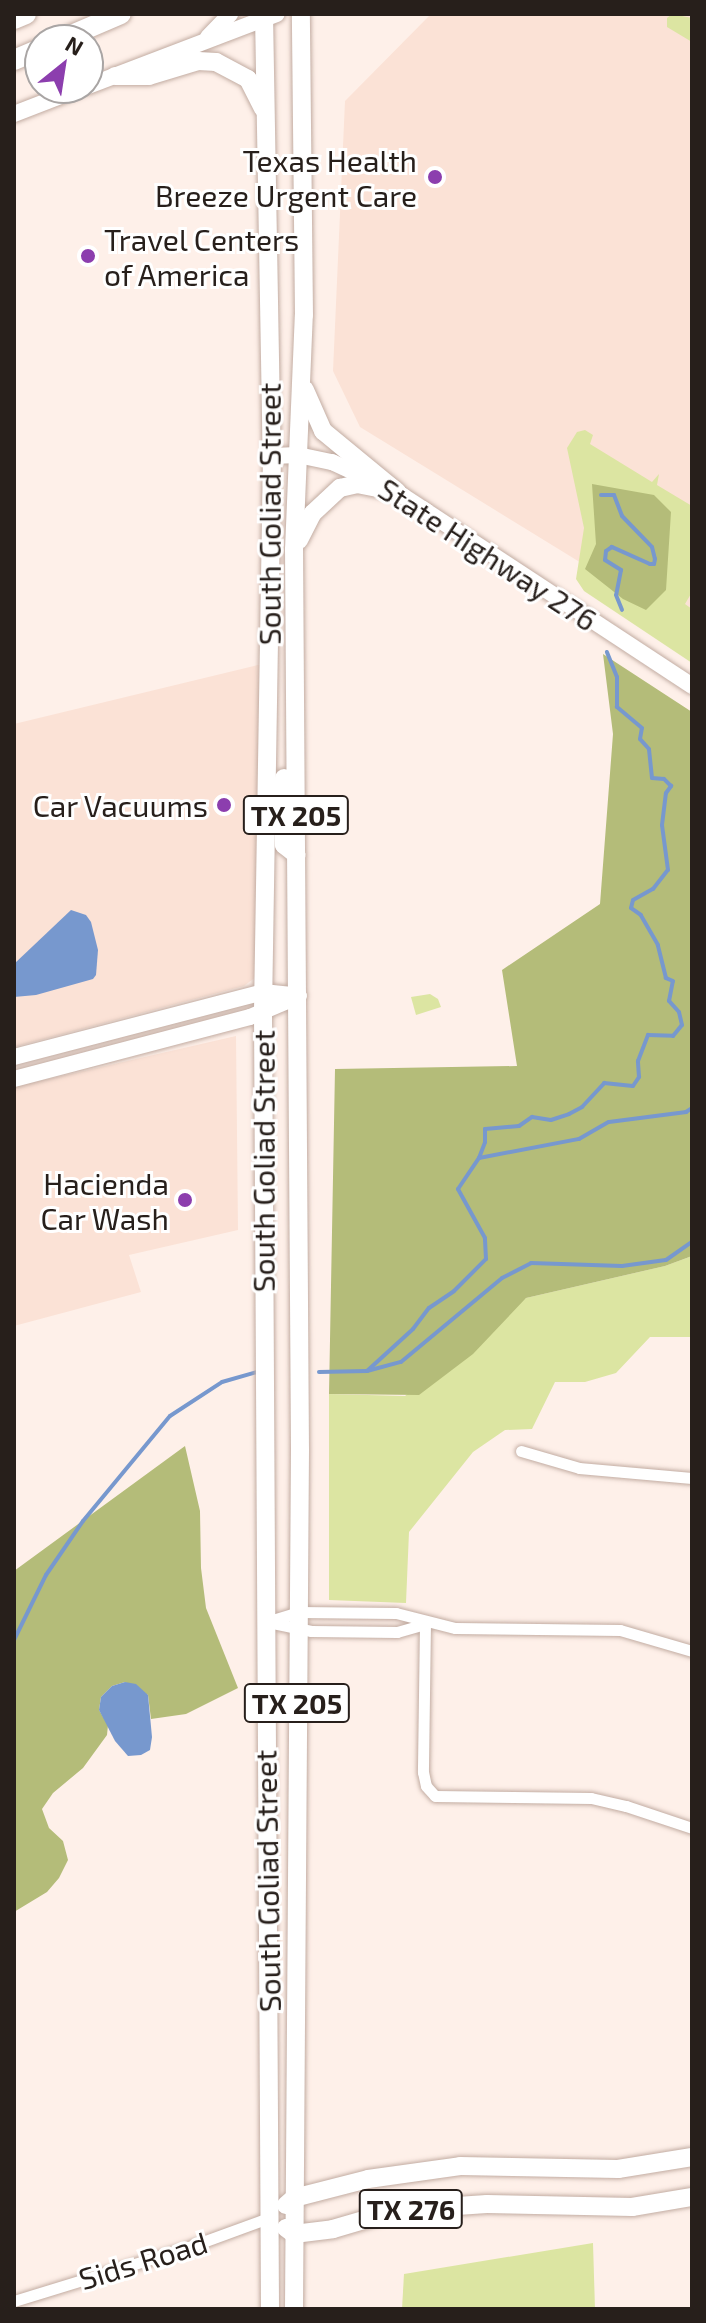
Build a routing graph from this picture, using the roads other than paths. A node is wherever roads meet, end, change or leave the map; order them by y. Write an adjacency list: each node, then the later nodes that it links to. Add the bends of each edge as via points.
1 (26, 14): 6 (highway)
2 (121, 14): 7 (highway)
3 (230, 14): 8 (main road)
4 (301, 14): 14 (main road, South Goliad Street / TX 205)
5 (269, 16): 8 (main road); 13 (main road, South Goliad Street / TX 205)
6 (14, 19)
7 (98, 24)
8 (201, 44): 9 (main road)
9 (115, 76): 10 (main road); 13 (main road, via 149,76 198,61 216,62 248,79)
10 (104, 80)
11 (40, 104): 12 (main road)
12 (14, 114)
13 (266, 115): 16 (main road, South Goliad Street / TX 205)
14 (301, 379): 15 (main road, South Goliad Street / TX 205); 17 (main road, via 323,431)
15 (298, 455): 16 (main road, State Highway 276); 17 (main road, State Highway 276, via 346,467); 18 (main road, South Goliad Street / TX 205)
16 (272, 456): 20 (main road, South Goliad Street / TX 205)
17 (397, 492): 18 (main road, via 357,484 340,488 313,513); 19 (main road, State Highway 276)
18 (294, 550): 21 (main road, South Goliad Street / TX 205)
19 (692, 686)
20 (266, 719): 21 (main road, via 282,726 284,845); 22 (main road, South Goliad Street / TX 205)
21 (297, 855): 23 (main road, South Goliad Street / TX 205)
22 (263, 992): 23 (main road); 24 (main road, South Goliad Street / TX 205); 25 (main road)
23 (299, 996): 24 (main road); 31 (main road, South Goliad Street / TX 205)
24 (263, 1013): 27 (main road); 32 (main road, South Goliad Street / TX 205)
25 (40, 1050): 26 (main road); 27 (main road)
26 (14, 1057)
27 (45, 1070): 28 (main road)
28 (14, 1079)
29 (521, 1451): 30 (street, via 579,1468)
30 (692, 1478)
31 (298, 1621): 32 (street); 32 (street); 33 (street, via 396,1613); 33 (street, via 397,1632); 38 (main road, South Goliad Street / TX 205)
32 (266, 1622): 39 (main road, South Goliad Street / TX 205)
33 (425, 1623): 34 (street, via 620,1630); 35 (street, via 423,1772 435,1796 591,1798)
34 (692, 1651)
35 (692, 1828)
36 (692, 2157): 38 (main road, TX 276, via 618,2169 460,2166 368,2179)
37 (692, 2197): 40 (main road, TX 276, via 632,2207 487,2204 398,2210)
38 (294, 2198): 39 (main road, TX 276); 40 (main road, South Goliad Street / TX 205)
39 (271, 2217): 40 (main road); 41 (street, Sids Road); 42 (main road, South Goliad Street / TX 205)
40 (294, 2234): 43 (main road, South Goliad Street / TX 205)
41 (14, 2301)
42 (270, 2309)
43 (294, 2309)

